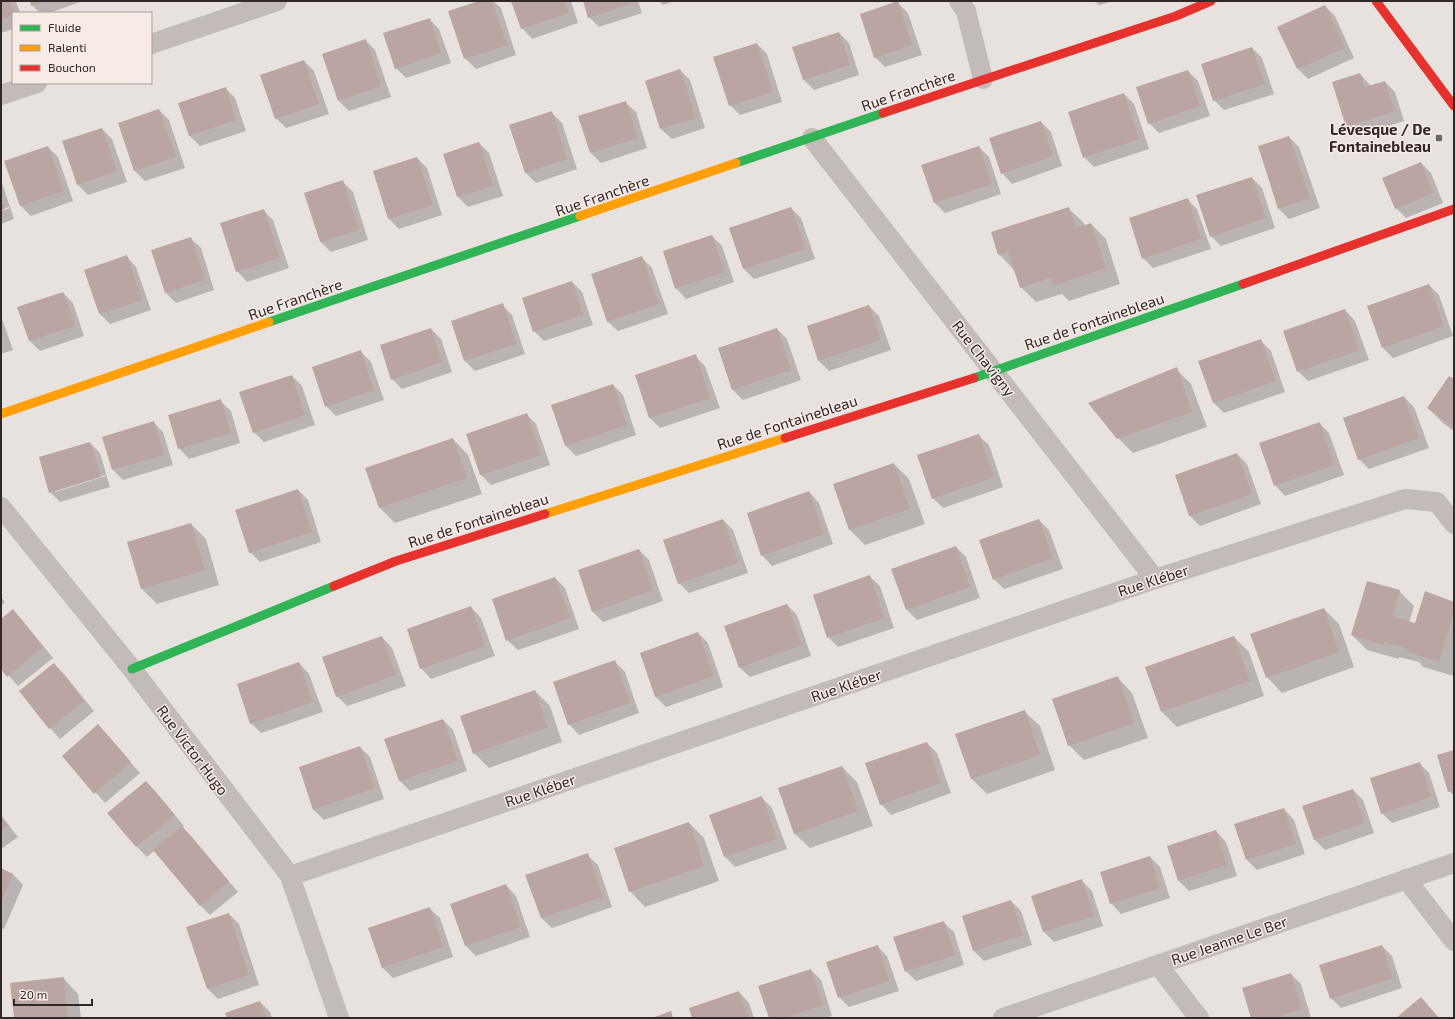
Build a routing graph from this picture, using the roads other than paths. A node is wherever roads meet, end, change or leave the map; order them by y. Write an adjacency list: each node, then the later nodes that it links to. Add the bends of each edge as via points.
1 (277, 1): 5 (street)
2 (959, 1): 6 (street, via 966,11)
3 (1211, 1): 6 (street, Rue Franchère, via 1176,16)
4 (1376, 1): 9 (street)
5 (152, 44)
6 (982, 79): 10 (street, Rue Franchère)
7 (34, 84): 8 (street)
8 (1, 95)
9 (1454, 106)
10 (812, 138): 12 (street, Rue Chavigny); 13 (street, Rue Franchère)
11 (1454, 209): 12 (street, Rue de Fontainebleau)
12 (994, 372): 16 (street, Rue Chavigny); 17 (street, Rue de Fontainebleau, via 396,561)
13 (1, 414)
14 (1, 507): 17 (street, Rue Victor Hugo)
15 (1454, 524): 16 (street, Rue Kléber, via 1437,502 1405,499)
16 (1155, 579): 19 (street, Rue Kléber)
17 (132, 669): 19 (street, Rue Victor Hugo)
18 (1454, 863): 20 (street, Rue Jeanne Le Ber)
19 (290, 876): 23 (street, Rue Victor Hugo)
20 (1406, 880): 21 (street); 22 (street, Rue Jeanne Le Ber)
21 (1454, 941)
22 (1158, 965): 24 (street, Rue Jeanne Le Ber); 25 (street)
23 (339, 1018)
24 (1003, 1018)
25 (1199, 1018)

